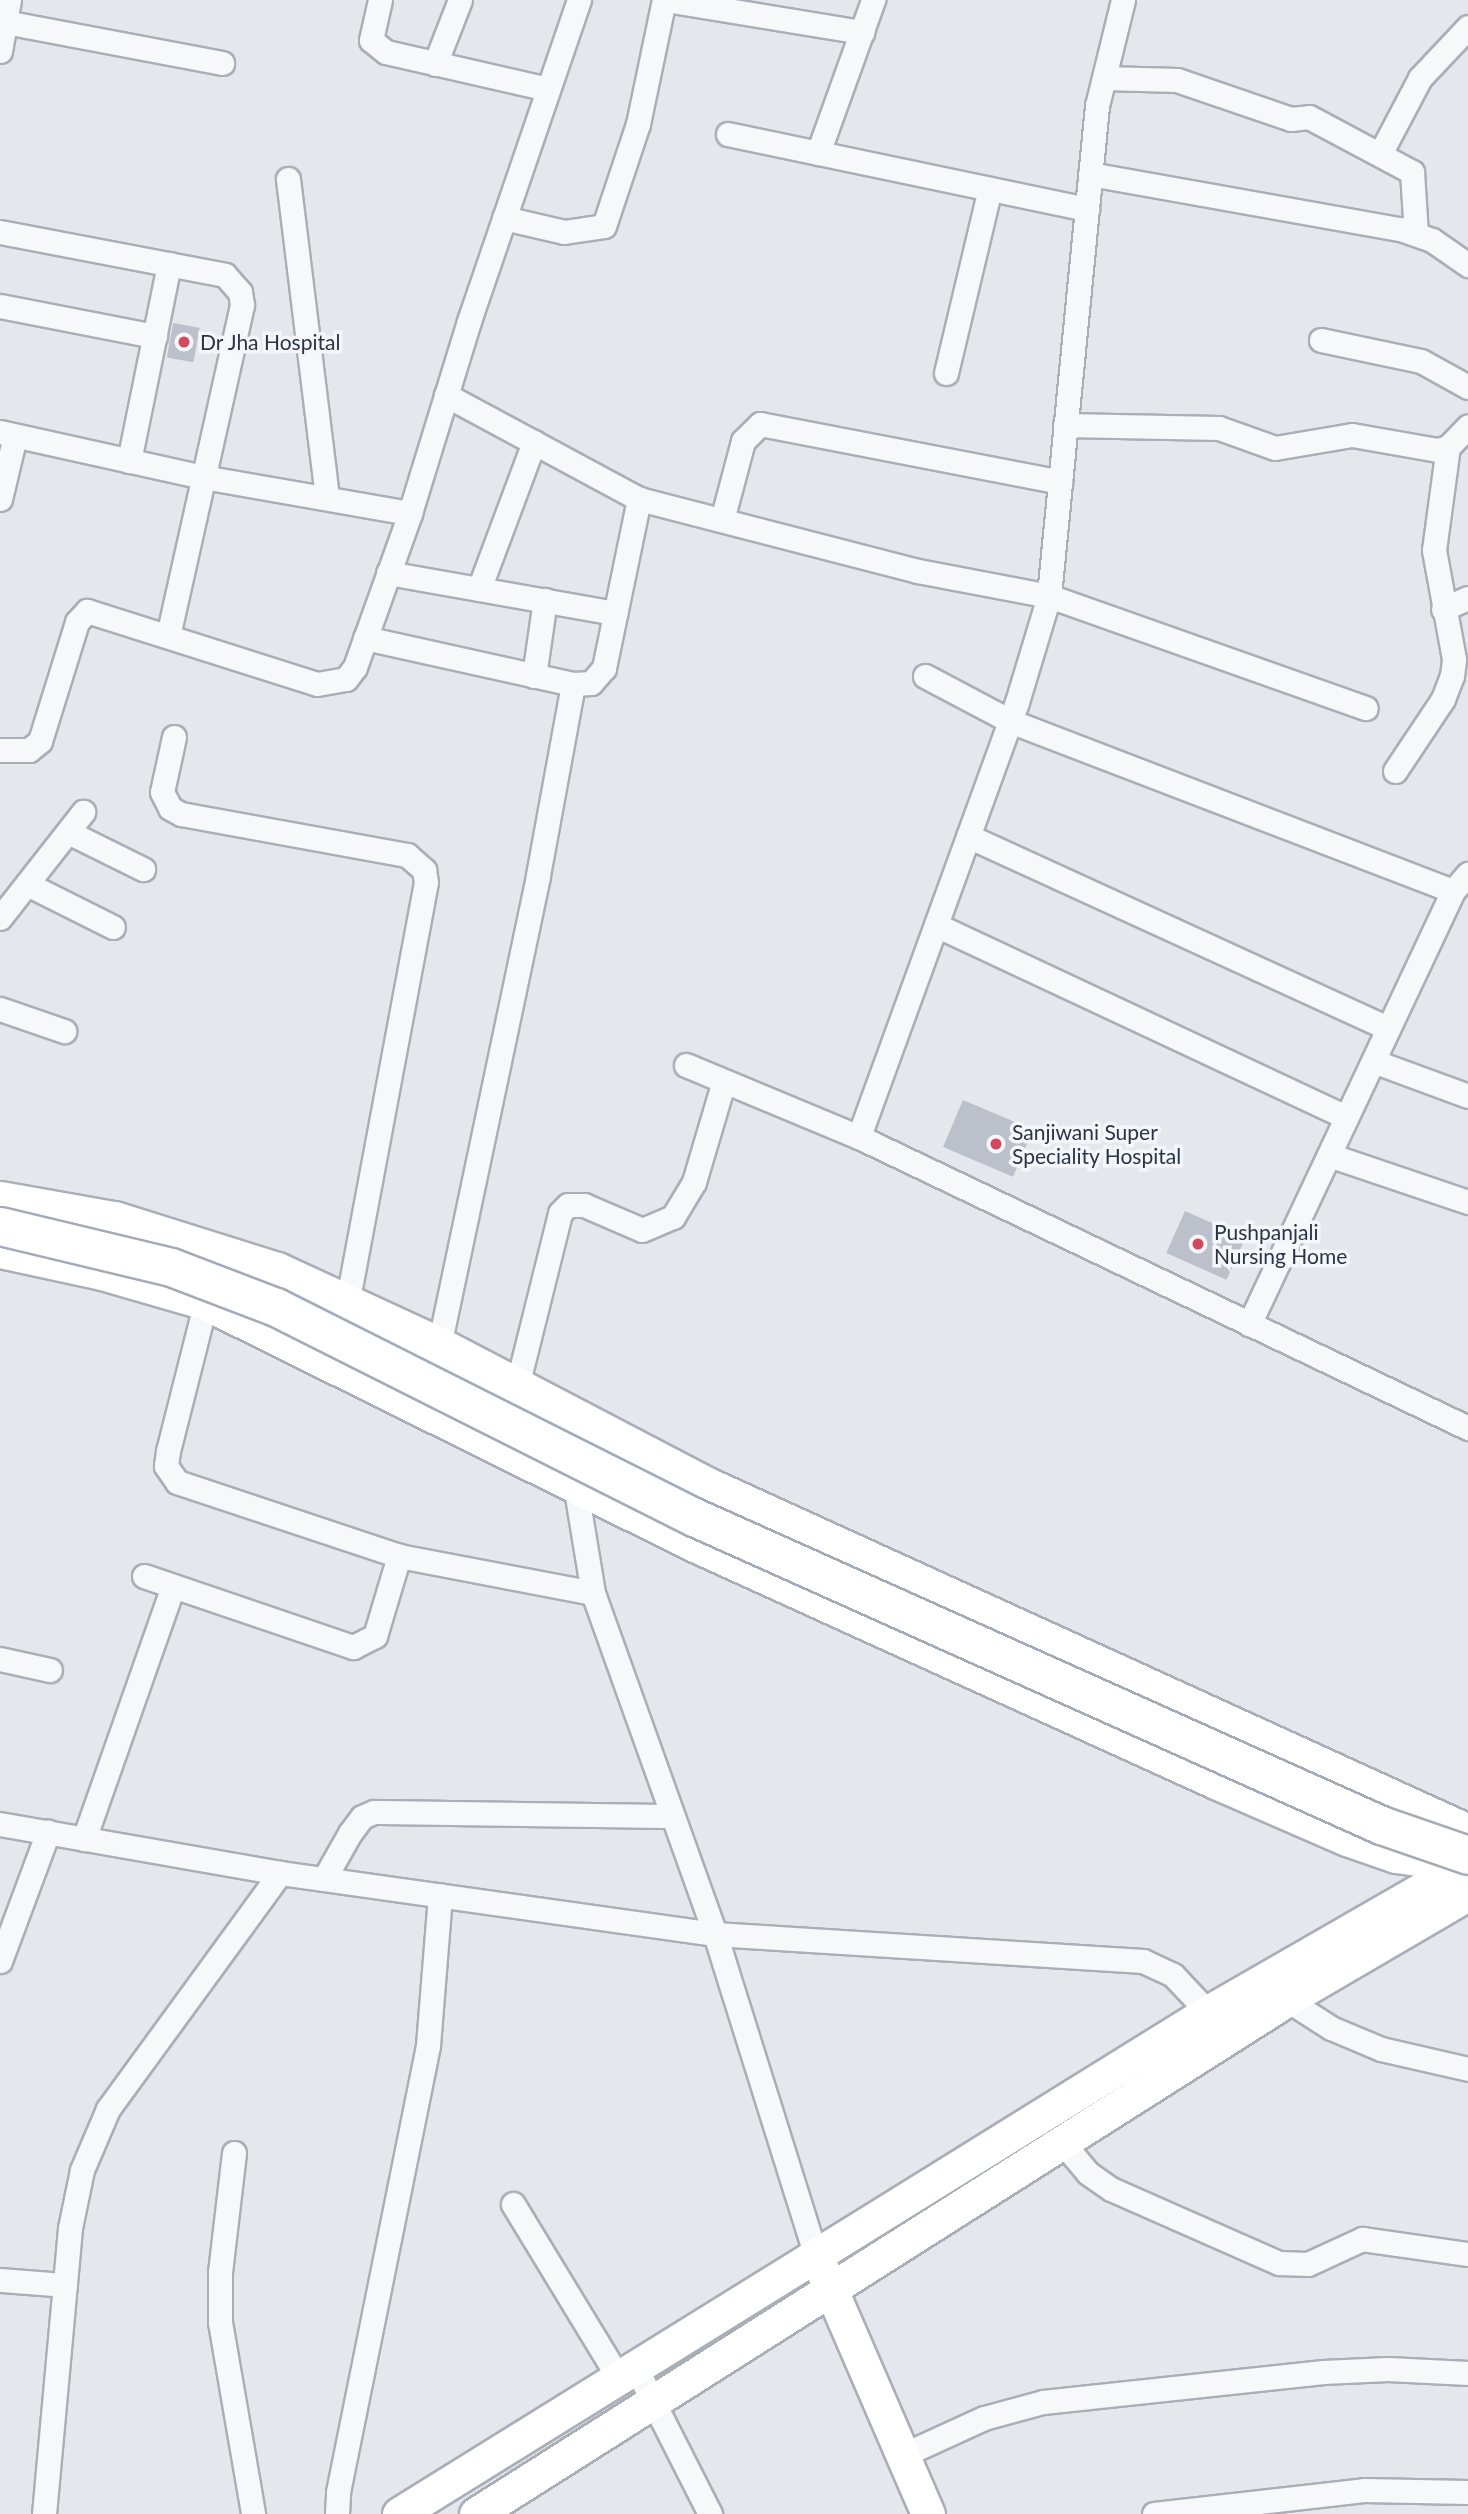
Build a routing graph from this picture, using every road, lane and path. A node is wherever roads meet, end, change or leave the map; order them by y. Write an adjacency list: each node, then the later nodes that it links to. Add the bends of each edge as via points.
1 (380, 0): 13 (street, via 370,29 376,46)
2 (460, 0): 13 (street)
3 (579, 0): 15 (street)
4 (665, 0): 7 (street); 23 (street, via 638,124 604,226 564,232)
5 (873, 0): 10 (street)
6 (1123, 0): 14 (street)
7 (739, 7): 10 (street)
8 (7, 11): 11 (street); 12 (street)
9 (1468, 27): 18 (street, via 1415,85)
10 (862, 32): 17 (street)
11 (0, 51)
12 (222, 63)
13 (435, 64): 15 (street)
14 (1104, 78): 18 (street, via 1177,80 1291,119 1309,117); 19 (street)
15 (548, 89): 23 (street)
16 (728, 134): 17 (street)
17 (818, 153): 21 (street)
18 (1380, 154): 25 (street, via 1412,173)
19 (1090, 174): 22 (street); 25 (street)
20 (288, 179): 42 (street)
21 (990, 189): 22 (street); 31 (street)
22 (1087, 209): 34 (street)
23 (504, 218): 33 (street)
24 (0, 232): 26 (street)
25 (1416, 234): 27 (street)
26 (169, 264): 29 (street); 40 (street, via 225,275 240,292 242,305)
27 (1468, 265)
28 (0, 306): 29 (street)
29 (155, 336): 39 (street)
30 (1321, 340): 32 (street, via 1421,361)
31 (946, 373)
32 (1468, 387)
33 (446, 396): 37 (street); 45 (street)
34 (1065, 425): 38 (street, via 1219,428 1275,448 1339,435); 41 (street)
35 (1468, 426): 38 (street)
36 (7, 434): 39 (street); 43 (street)
37 (534, 442): 44 (street); 48 (street)
38 (1448, 447): 52 (street, via 1434,550)
39 (129, 461): 40 (street)
40 (203, 477): 42 (street); 54 (street)
41 (1060, 482): 46 (street, via 760,424 743,441); 49 (street)
42 (327, 497): 45 (street)
43 (0, 499)
44 (639, 499): 46 (street); 53 (street)
45 (410, 513): 47 (street)
46 (722, 520): 49 (street, via 918,572)
47 (388, 573): 48 (street); 55 (street)
48 (479, 589): 51 (street)
49 (1048, 596): 59 (street); 60 (street)
50 (1468, 598): 52 (street)
51 (545, 600): 53 (street); 56 (street)
52 (1443, 608): 63 (street, via 1454,659 1452,676 1443,699)
53 (615, 613): 58 (street, via 600,677 585,686)
54 (168, 636): 55 (street, via 317,684 346,679); 62 (street, via 87,611 77,622 40,741 29,750)
55 (365, 638): 56 (street)
56 (534, 676): 58 (street)
57 (925, 676): 60 (street)
58 (573, 684): 90 (street)
59 (1366, 708)
60 (1010, 721): 66 (street); 68 (street)
61 (174, 737): 88 (street, via 162,792 170,808 181,814 407,855 418,860 424,870 426,882)
62 (0, 750)
63 (1395, 771)
64 (83, 812): 65 (street)
65 (68, 832): 67 (street); 69 (street)
66 (968, 836): 71 (street); 74 (street)
67 (143, 869)
68 (1461, 883): 74 (street)
69 (27, 884): 70 (street); 72 (street)
70 (0, 919)
71 (936, 925): 80 (street); 81 (street)
72 (113, 927)
73 (0, 1010): 75 (street)
74 (1388, 1028): 76 (street)
75 (64, 1031)
76 (1373, 1061): 79 (street); 80 (street)
77 (686, 1065): 78 (street)
78 (724, 1081): 81 (street); 91 (street, via 694,1182 673,1217 642,1230 584,1205 568,1205 561,1213)
79 (1468, 1096)
80 (1346, 1117): 82 (street)
81 (859, 1137): 89 (street)
82 (1329, 1155): 84 (street); 89 (street)
83 (0, 1200): 88 (main road, via 114,1220 277,1271)
84 (1468, 1202)
85 (0, 1226): 107 (main road, bridge, via 171,1267 276,1307 695,1517)
86 (0, 1249): 87 (main road, via 102,1271)
87 (206, 1301): 94 (main road); 95 (street, via 168,1451 171,1476)
88 (346, 1304): 90 (main road)
89 (1249, 1324): 93 (street)
90 (439, 1346): 91 (main road)
91 (517, 1386): 92 (main road)
92 (564, 1413): 94 (street); 96 (main road, via 709,1487)
93 (1468, 1426)
94 (575, 1481): 99 (street); 100 (main road, via 695,1543)
95 (400, 1556): 98 (street, via 375,1636 353,1647); 99 (street)
96 (889, 1568): 100 (main road); 107 (main road)
97 (144, 1576): 98 (street)
98 (173, 1586): 106 (street)
99 (593, 1592): 103 (street)
100 (870, 1621): 107 (main road, via 1346,1837 1396,1854)
101 (0, 1659): 102 (street)
102 (50, 1670)
103 (672, 1816): 109 (street, via 374,1812 362,1817 350,1833); 111 (street)
104 (0, 1824): 105 (street)
105 (48, 1832): 106 (street); 112 (street)
106 (84, 1839): 108 (street)
107 (1466, 1862): 113 (main road); 114 (main road)
108 (280, 1873): 109 (street); 123 (street, via 108,2109 82,2170)
109 (324, 1879): 110 (street)
110 (440, 1895): 111 (street); 133 (street, via 428,2045)
111 (715, 1934): 115 (street, via 1143,1961 1173,1975); 120 (street)
112 (0, 1961)
113 (1256, 1982): 114 (street); 115 (main road)
114 (1287, 1999): 116 (street, via 1331,2028 1381,2049); 117 (main road)
115 (1208, 2012): 120 (main road)
116 (1468, 2069)
117 (1062, 2142): 121 (street, via 1088,2173 1111,2189 1279,2263 1308,2264 1362,2239); 124 (main road)
118 (234, 2153): 132 (street, via 220,2272 220,2322)
119 (513, 2204): 125 (street)
120 (815, 2254): 124 (main road); 125 (main road)
121 (1468, 2254)
122 (0, 2280): 123 (street)
123 (65, 2285): 131 (street)
124 (830, 2289): 127 (main road); 128 (main road)
125 (626, 2372): 127 (street); 134 (main road)
126 (1468, 2373): 128 (street, via 1323,2372 1043,2402 984,2418)
127 (655, 2401): 135 (main road); 136 (street)
128 (903, 2455): 137 (main road)
129 (1468, 2492): 130 (street, via 1364,2490)
130 (1222, 2510): 138 (street)
131 (44, 2514)
132 (253, 2514)
133 (337, 2514)
134 (399, 2514)
135 (476, 2514)
136 (710, 2514)
137 (928, 2514)
138 (1154, 2514)

